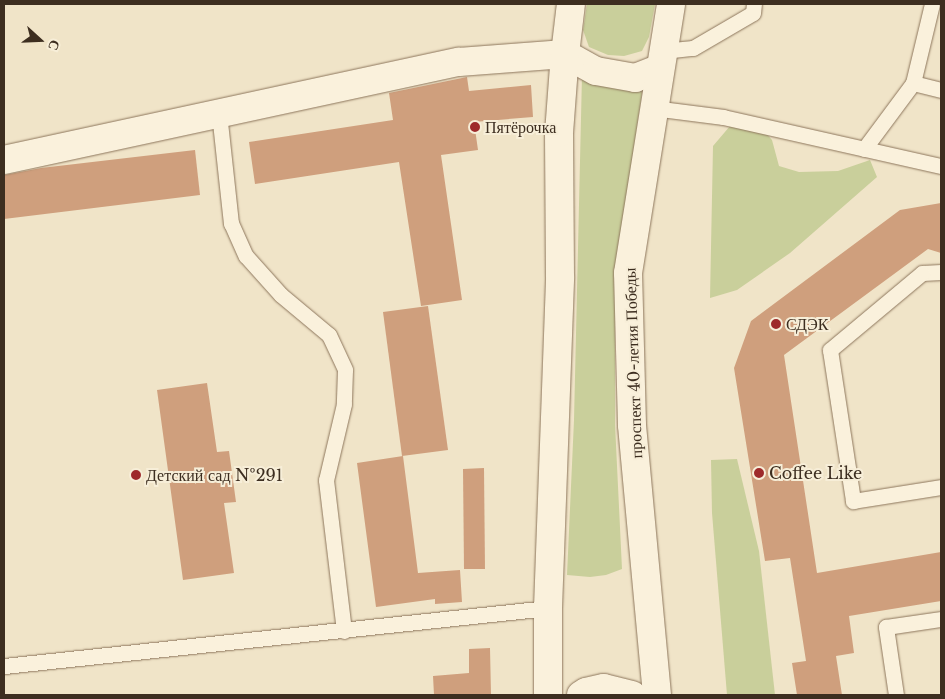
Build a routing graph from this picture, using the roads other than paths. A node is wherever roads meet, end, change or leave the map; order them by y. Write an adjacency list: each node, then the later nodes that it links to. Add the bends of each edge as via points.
1 (571, 4): 5 (main road)
2 (671, 4): 6 (main road, проспект 40-летия Победы)
3 (754, 4): 6 (lane, via 753,13 693,48)
4 (932, 4): 7 (lane)
5 (565, 54): 6 (main road, via 596,71 635,78); 10 (main road, via 460,62); 16 (main road, via 559,133 560,277)
6 (661, 60): 9 (main road, проспект 40-летия Победы)
7 (913, 83): 8 (lane); 11 (lane)
8 (941, 90)
9 (653, 108): 11 (lane, via 723,117); 23 (main road, проспект 40-летия Победы, via 628,273 632,425)
10 (219, 113): 12 (main road); 18 (lane, via 231,223 246,256 281,295 329,335 345,370 344,404 326,480)
11 (864, 149): 13 (lane)
12 (4, 160)
13 (941, 166)
14 (941, 272): 15 (lane, via 922,273 830,350 853,501)
15 (941, 487)
16 (548, 608): 18 (lane); 20 (main road)
17 (941, 619): 24 (lane, via 886,627)
18 (344, 631): 19 (lane)
19 (4, 666)
20 (548, 695)
21 (580, 695): 22 (main road, via 604,688)
22 (632, 695)
23 (657, 695)
24 (896, 695)

